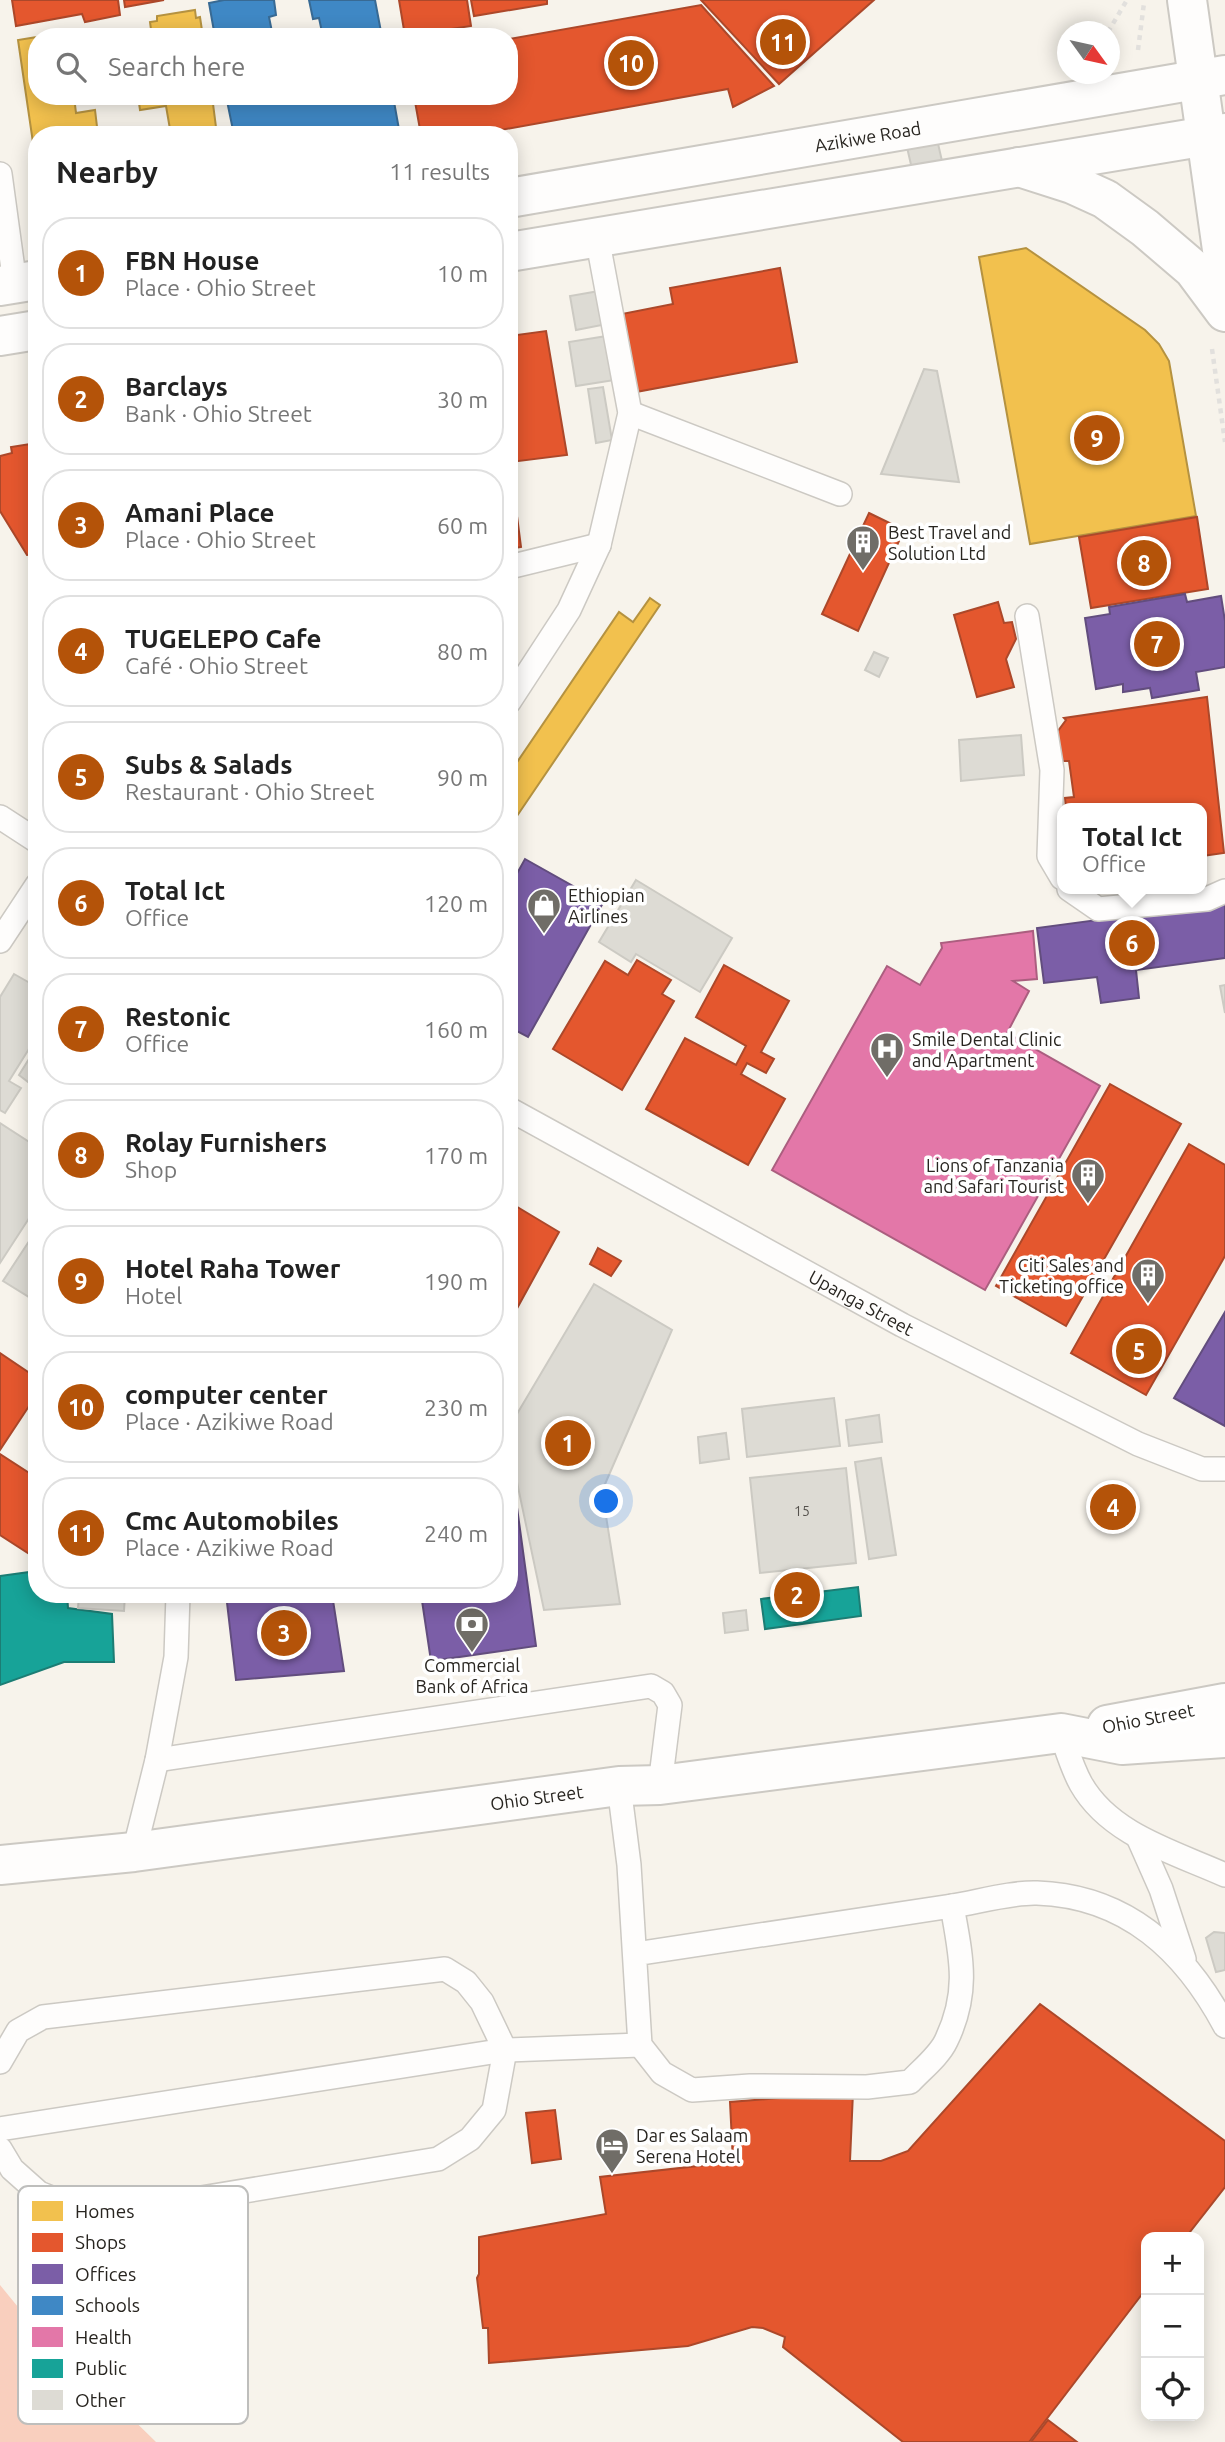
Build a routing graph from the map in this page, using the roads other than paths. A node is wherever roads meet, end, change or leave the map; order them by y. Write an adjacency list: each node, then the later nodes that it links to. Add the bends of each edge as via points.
1 (1187, 0): 2 (main road)
2 (1212, 77): 3 (main road); 6 (main road, Azikiwe Road)
3 (1216, 135): 4 (main road); 9 (main road)
4 (1019, 167): 7 (main road); 11 (main road, via 1072,184 1115,206 1193,269)
5 (0, 174): 10 (lane)
6 (518, 196)
7 (597, 237): 8 (main road); 14 (lane)
8 (518, 250)
9 (1225, 271)
10 (17, 283)
11 (1225, 312)
12 (28, 331): 13 (main road)
13 (0, 336)
14 (630, 413): 15 (lane); 16 (lane)
15 (840, 494)
16 (599, 545): 17 (lane); 19 (lane, via 569,610)
17 (518, 565)
18 (1027, 616): 22 (lane, via 1052,770 1049,856)
19 (518, 688)
20 (0, 817): 21 (lane)
21 (28, 835)
22 (1057, 869)
23 (1225, 891): 24 (lane, via 1207,899 1098,909)
24 (1076, 894)
25 (28, 899): 26 (lane)
26 (0, 941)
27 (518, 1114): 28 (lane, Upanga Street, via 964,1357 1138,1444 1202,1469)
28 (1225, 1469)
29 (178, 1603): 33 (lane, via 176,1657)
30 (1225, 1703): 31 (main road, Ohio Street)
31 (1066, 1734): 32 (main road, Ohio Street, via 1122,1745); 34 (main road, Ohio Street); 36 (lane, via 1080,1783 1097,1807)
32 (1225, 1738)
33 (157, 1760): 34 (lane, via 651,1686 663,1693 670,1705); 37 (lane)
34 (660, 1785): 35 (main road, Ohio Street)
35 (619, 1786): 37 (main road, Ohio Street); 41 (lane)
36 (1138, 1837): 39 (lane); 42 (lane)
37 (134, 1852): 38 (main road, Ohio Street)
38 (0, 1866)
39 (1225, 1875)
40 (952, 1906): 41 (lane); 42 (lane, via 1035,1893 1081,1898 1127,1916 1159,1938); 44 (lane, via 963,1965 960,2001 945,2043 910,2082 692,2090 662,2073)
41 (635, 1954): 44 (lane)
42 (1186, 1966): 43 (lane)
43 (1225, 2026)
44 (640, 2045): 45 (lane)
45 (505, 2050): 46 (lane, via 482,2002 466,1982 445,1969 43,2017 19,2031); 47 (lane); 50 (lane, via 494,2110 470,2139 439,2160)
46 (0, 2062)
47 (0, 2129)
48 (0, 2148): 49 (lane, via 12,2169)
49 (31, 2186)
50 (248, 2191)

